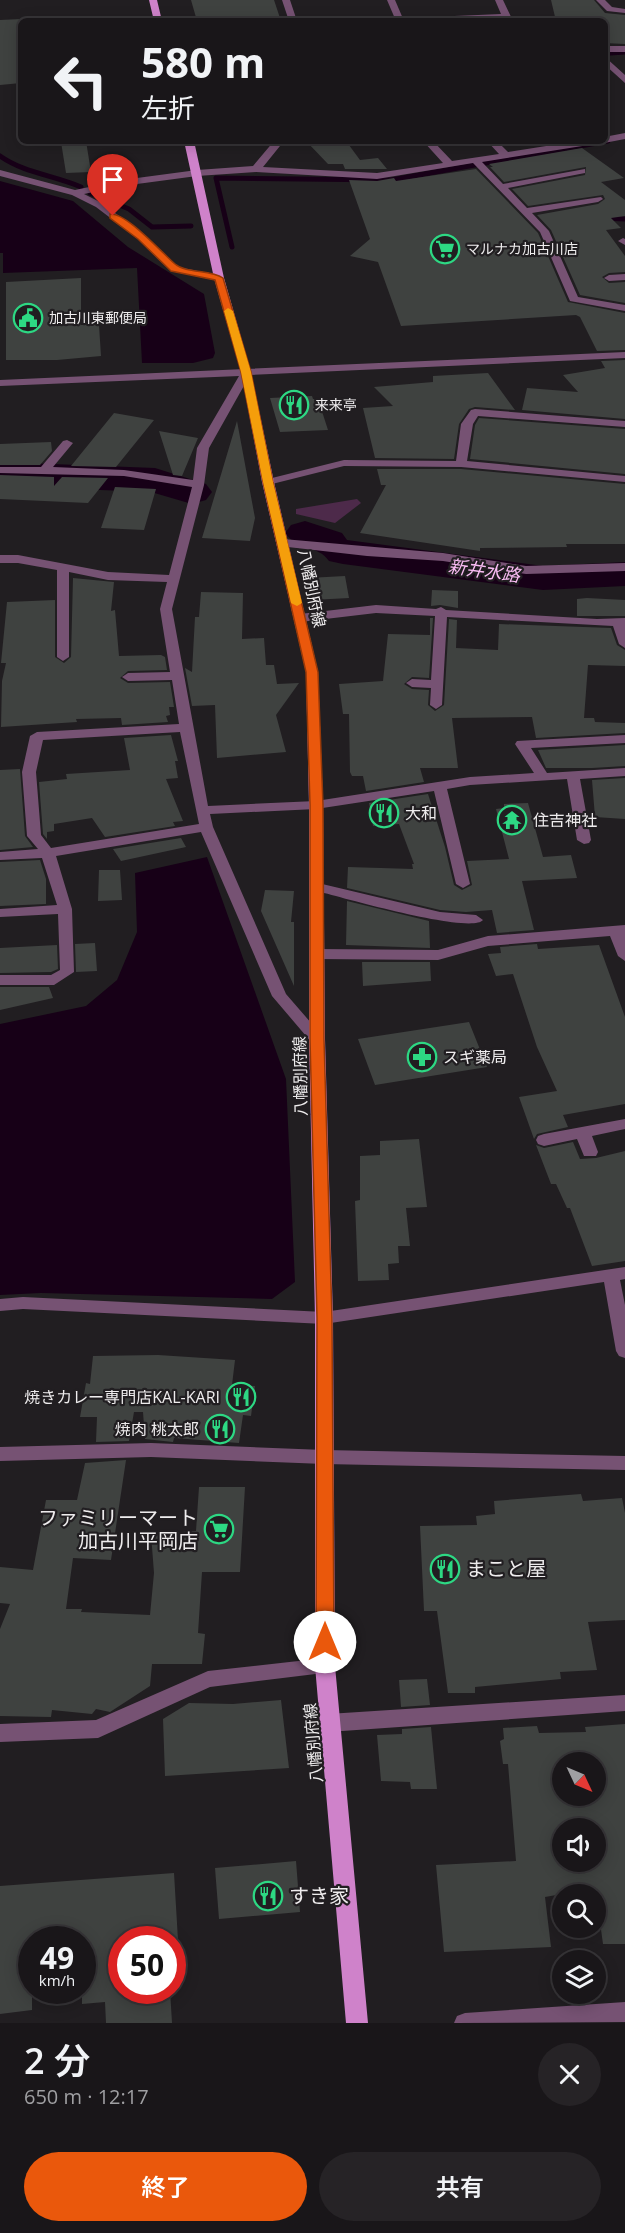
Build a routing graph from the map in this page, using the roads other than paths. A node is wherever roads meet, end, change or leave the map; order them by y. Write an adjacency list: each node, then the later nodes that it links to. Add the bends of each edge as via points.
1 (153, 0): 7 (main road)
2 (286, 0): 8 (street)
3 (392, 0): 9 (street)
4 (499, 0): 10 (street)
5 (600, 0): 6 (street, via 610,9)
6 (625, 11)
7 (157, 18)
8 (292, 18)
9 (399, 18)
10 (508, 18)
11 (608, 49): 12 (street)
12 (625, 49)
13 (608, 62): 14 (street)
14 (622, 78)
15 (623, 139): 16 (street)
16 (608, 140)
17 (190, 144): 28 (main road, 八幡別府線)
18 (277, 144): 25 (street)
19 (431, 144): 24 (street)
20 (495, 144): 22 (street)
21 (576, 144): 22 (street)
22 (505, 155): 23 (street)
23 (475, 160): 24 (street); 29 (street)
24 (449, 164): 25 (street, via 377,176)
25 (256, 169): 28 (street)
26 (582, 171): 29 (street)
27 (0, 173): 30 (street)
28 (197, 173): 30 (street); 34 (main road, 八幡別府線)
29 (501, 187): 32 (street)
30 (75, 193): 34 (street, via 99,205 175,269)
31 (598, 199): 32 (street)
32 (525, 211): 36 (street, via 544,231 574,299)
33 (625, 277): 35 (street)
34 (219, 278): 38 (main road, 八幡別府線)
35 (609, 278)
36 (625, 308)
37 (625, 355): 38 (street)
38 (246, 372): 39 (street); 46 (main road, 八幡別府線); 47 (street, via 203,448)
39 (0, 382)
40 (625, 424): 42 (street, via 475,412 467,424)
41 (67, 443): 44 (street)
42 (461, 464): 45 (street); 46 (street, via 344,463)
43 (0, 470): 44 (street)
44 (44, 471): 47 (street, via 164,476)
45 (625, 479)
46 (268, 482): 48 (main road, 八幡別府線)
47 (198, 485): 52 (street)
48 (283, 543): 51 (street, via 443,557 526,570); 54 (main road, 八幡別府線)
49 (0, 559): 50 (street)
50 (63, 567): 52 (street, via 108,576); 57 (street)
51 (625, 567)
52 (175, 579): 58 (street, via 166,609)
53 (441, 611): 54 (street, via 376,609); 55 (street); 61 (street)
54 (300, 618): 69 (main road, 八幡別府線, via 312,672)
55 (621, 622): 56 (street)
56 (625, 644)
57 (63, 657)
58 (178, 676): 59 (street); 63 (street)
59 (128, 677)
60 (412, 683): 61 (street)
61 (437, 684): 62 (street)
62 (436, 705)
63 (186, 728): 70 (street); 73 (street, via 37,736 28,772 34,836)
64 (625, 739): 67 (street, via 522,744)
65 (625, 772): 66 (street)
66 (573, 775): 67 (street); 72 (street)
67 (543, 777): 68 (street)
68 (439, 785): 69 (street); 75 (street)
69 (316, 805): 70 (street); 76 (main road, 八幡別府線)
70 (203, 810): 71 (street)
71 (206, 827): 73 (street); 84 (street, via 279,996)
72 (584, 840)
73 (48, 853): 74 (street); 77 (street)
74 (0, 856)
75 (463, 884)
76 (318, 887): 79 (street, via 440,917); 81 (main road, 八幡別府線)
77 (65, 909): 78 (street); 83 (street, via 67,972 54,980)
78 (0, 912)
79 (476, 920)
80 (620, 930): 81 (street, via 488,941 438,955); 82 (street)
81 (317, 954): 84 (main road, 八幡別府線)
82 (625, 956)
83 (0, 980)
84 (317, 1039): 91 (main road, 八幡別府線)
85 (625, 1124): 86 (street)
86 (583, 1133): 87 (street); 88 (street)
87 (544, 1140)
88 (590, 1152)
89 (618, 1274): 91 (street); 92 (street)
90 (0, 1305): 91 (street)
91 (324, 1318): 94 (main road, 八幡別府線)
92 (625, 1351)
93 (0, 1454): 94 (street, via 151,1450)
94 (324, 1457): 95 (street); 96 (main road, 八幡別府線)
95 (625, 1463)
96 (325, 1666): 98 (main road, 八幡別府線); 99 (street, via 208,1679 98,1729)
97 (625, 1703): 98 (street)
98 (328, 1724): 101 (main road, 八幡別府線)
99 (0, 1733)
100 (625, 2012): 102 (street)
101 (357, 2023)
102 (465, 2023)

